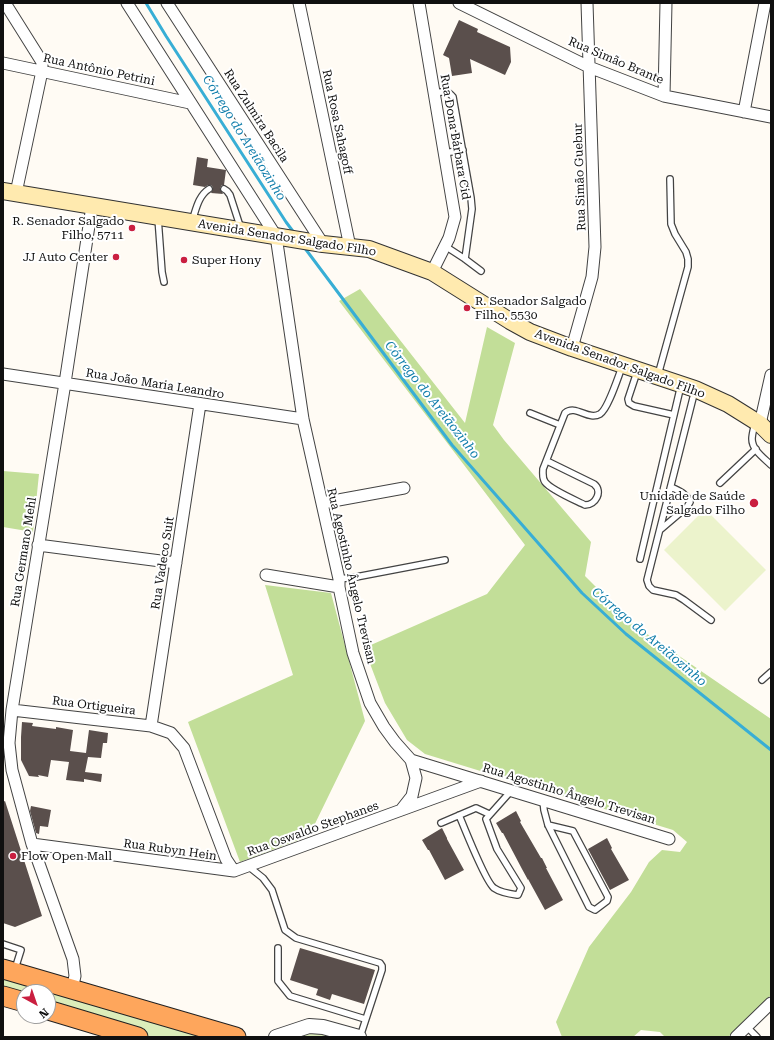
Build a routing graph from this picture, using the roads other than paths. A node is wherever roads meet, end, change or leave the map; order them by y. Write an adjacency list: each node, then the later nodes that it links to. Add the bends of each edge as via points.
1 (5, 3): 12 (street, via 42,62)
2 (127, 3): 15 (street)
3 (167, 3): 29 (street, Rua Zulmira Bacila)
4 (299, 3): 31 (street, Rua Rosa Sahagoff)
5 (419, 3): 13 (street, Rua Dona Bárbara Cid)
6 (459, 3): 11 (street, Rua Simão Brante)
7 (587, 3): 11 (street, Rua Simão Guebur)
8 (666, 3): 14 (street)
9 (766, 3): 16 (street)
10 (3, 63): 12 (street, Rua Antônio Petrini)
11 (589, 66): 14 (street, Rua Simão Brante); 36 (street, Rua Simão Guebur, via 595,248 592,276)
12 (42, 71): 15 (street, Rua Antônio Petrini); 23 (street)
13 (434, 93): 18 (lane, via 446,91 454,98); 19 (street, Rua Dona Bárbara Cid)
14 (664, 96): 16 (street, Rua Simão Brante)
15 (190, 103): 28 (street)
16 (744, 112): 17 (street, Rua Simão Brante)
17 (771, 117)
18 (463, 150): 19 (lane); 32 (lane, via 472,209)
19 (444, 154): 30 (street, Rua Dona Bárbara Cid, via 455,217)
20 (670, 179): 41 (lane, via 672,224 686,252 688,267)
21 (209, 189): 26 (lane, via 201,196)
22 (224, 189): 27 (lane, via 230,195)
23 (10, 192): 24 (main road, Avenida Senador Salgado Filho)
24 (92, 206): 25 (main road, Avenida Senador Salgado Filho); 42 (street, Rua Germano Mehl)
25 (158, 217): 26 (main road, Avenida Senador Salgado Filho); 35 (lane)
26 (191, 223): 27 (main road, Avenida Senador Salgado Filho)
27 (242, 231): 28 (main road, Avenida Senador Salgado Filho)
28 (276, 236): 29 (main road, Avenida Senador Salgado Filho); 47 (street, Rua Agostinho Ângelo Trevisan)
29 (322, 244): 31 (main road, Avenida Senador Salgado Filho)
30 (445, 246): 32 (lane); 34 (street, Rua Dona Bárbara Cid)
31 (350, 247): 34 (main road, Avenida Senador Salgado Filho, via 369,249)
32 (465, 259): 33 (lane)
33 (481, 271)
34 (432, 272): 36 (main road, Avenida Senador Salgado Filho, via 510,322)
35 (164, 282)
36 (572, 348): 37 (main road, Avenida Senador Salgado Filho)
37 (622, 365): 38 (main road, Avenida Senador Salgado Filho); 48 (lane, via 604,410 593,416 568,410)
38 (637, 370): 41 (main road, Avenida Senador Salgado Filho); 46 (lane, via 629,403)
39 (3, 374): 42 (street, Rua João Maria Leandro)
40 (771, 375): 49 (street)
41 (658, 377): 43 (main road, Avenida Senador Salgado Filho)
42 (65, 383): 44 (street, Rua João Maria Leandro); 58 (street, Rua Germano Mehl)
43 (688, 387): 46 (lane); 49 (main road, Avenida Senador Salgado Filho, via 728,404); 54 (lane)
44 (200, 404): 47 (street, Rua João Maria Leandro); 61 (street, Rua Vadeco Suit)
45 (530, 413): 48 (lane)
46 (674, 415): 59 (lane)
47 (303, 419): 56 (street, Rua Agostinho Ângelo Trevisan)
48 (560, 424): 51 (lane)
49 (762, 426): 50 (lane, via 752,439)
50 (756, 449): 52 (lane); 53 (lane)
51 (547, 461): 51 (lane, via 543,469 545,482 585,505 595,502 598,487)
52 (771, 465)
53 (720, 483)
54 (671, 487): 57 (lane); 57 (lane, via 683,493 690,502)
55 (404, 488): 56 (street)
56 (322, 503): 63 (street, Rua Agostinho Ângelo Trevisan)
57 (660, 531): 64 (lane, via 647,580 649,586 653,590 676,595)
58 (38, 546): 61 (street); 67 (street, Rua Germano Mehl)
59 (640, 559)
60 (445, 560): 63 (lane, via 356,577)
61 (176, 563): 68 (street, Rua Vadeco Suit)
62 (266, 575): 63 (street)
63 (339, 583): 69 (street, Rua Agostinho Ângelo Trevisan, via 354,653 370,704 384,727)
64 (711, 620)
65 (771, 672): 66 (lane)
66 (762, 680)
67 (12, 710): 68 (street, Rua Ortigueira); 79 (street, Rua Germano Mehl, via 9,743 12,770)
68 (151, 726): 81 (street, Rua Ortigueira, via 171,733 184,748 226,859)
69 (411, 760): 70 (street, Rua Agostinho Ângelo Trevisan); 73 (street, via 416,778 412,796)
70 (481, 781): 71 (street, Rua Agostinho Ângelo Trevisan); 73 (street, Rua Oswaldo Stephanes)
71 (512, 791): 72 (street, Rua Agostinho Ângelo Trevisan); 74 (lane)
72 (543, 800): 77 (lane); 78 (street, Rua Agostinho Ângelo Trevisan)
73 (400, 810): 80 (street, Rua Oswaldo Stephanes)
74 (489, 814): 75 (lane, via 476,808); 75 (lane, via 486,819 497,849 521,888 518,895 492,888)
75 (459, 815): 76 (lane)
76 (441, 822)
77 (548, 825): 77 (lane, via 589,907 595,910 607,901 608,897 573,831)
78 (668, 839)
79 (32, 844): 81 (street, Rua Rubyn Hein); 85 (street, Rua Germano Mehl, via 73,959 75,976)
80 (248, 866): 81 (street, Rua Oswaldo Stephanes); 90 (lane, via 263,878 272,890 285,930 296,938 380,963 382,970)
81 (234, 871)
82 (3, 944): 84 (lane, via 22,950)
83 (278, 948): 90 (lane, via 278,981 290,996)
84 (8, 970): 85 (highway)
85 (72, 989): 93 (highway)
86 (3, 996): 87 (highway)
87 (16, 1000)
88 (771, 1003): 91 (street)
89 (56, 1012): 92 (highway)
90 (365, 1019): 95 (lane)
91 (746, 1027): 96 (street); 97 (lane)
92 (138, 1037)
93 (236, 1037)
94 (276, 1037): 95 (street, via 309,1026)
95 (360, 1037)
96 (736, 1037)
97 (757, 1037)

